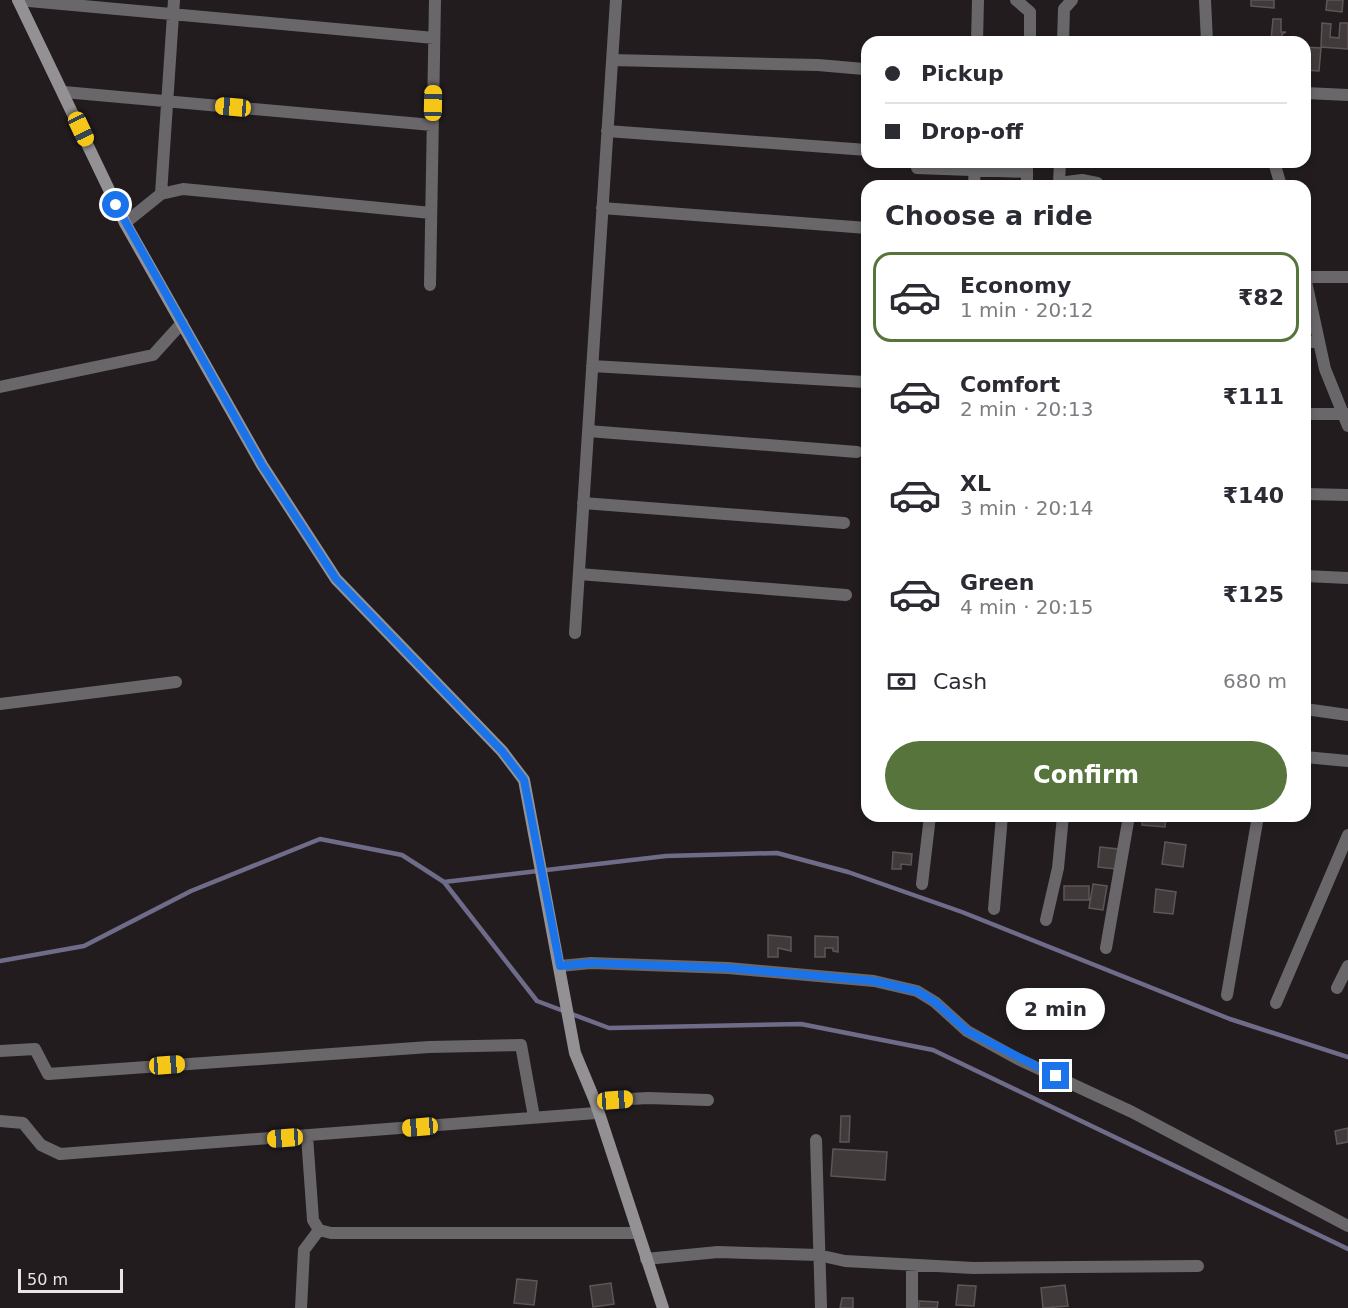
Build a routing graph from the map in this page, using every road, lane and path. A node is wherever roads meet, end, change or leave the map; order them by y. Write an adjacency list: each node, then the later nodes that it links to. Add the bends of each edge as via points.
1 (18, 0): 9 (street); 17 (street)
2 (174, 0): 9 (street)
3 (435, 0): 14 (street)
4 (616, 0): 15 (street)
5 (978, 0): 10 (street)
6 (1016, 0): 11 (street, via 1030,12)
7 (1072, 0): 12 (street, via 1065,9)
8 (1204, 0): 13 (street)
9 (173, 14): 14 (street); 20 (street)
10 (977, 36)
11 (1030, 36)
12 (1064, 36)
13 (1207, 36)
14 (434, 38): 21 (street)
15 (612, 60): 16 (street); 22 (street)
16 (861, 69)
17 (64, 92): 20 (street); 27 (street)
18 (1311, 93): 19 (street)
19 (1348, 95)
20 (167, 101): 21 (street); 24 (street)
21 (432, 125): 26 (street)
22 (607, 131): 23 (street); 25 (street)
23 (861, 150)
24 (161, 194): 26 (street, via 183,189); 27 (street)
25 (602, 208): 28 (street); 36 (street)
26 (431, 213): 31 (street)
27 (125, 223): 33 (street)
28 (861, 228)
29 (1311, 277): 30 (street)
30 (1348, 277)
31 (430, 285)
32 (1311, 313): 35 (street)
33 (182, 323): 38 (street, via 153,355); 69 (street, via 262,465 336,579 494,743 524,780)
34 (1311, 342): 35 (street)
35 (1319, 342): 40 (street, via 1325,369)
36 (592, 366): 37 (street); 42 (street)
37 (861, 382)
38 (0, 387)
39 (1311, 414): 40 (street)
40 (1345, 414): 41 (street)
41 (1348, 426)
42 (588, 431): 43 (street); 46 (street)
43 (857, 452)
44 (1311, 494): 45 (street)
45 (1348, 495)
46 (583, 503): 47 (street); 48 (street)
47 (844, 523)
48 (579, 574): 51 (street); 52 (street)
49 (1311, 576): 50 (street)
50 (1348, 578)
51 (846, 595)
52 (575, 633)
53 (176, 682): 54 (street)
54 (0, 704)
55 (1311, 710): 56 (street)
56 (1348, 715)
57 (1311, 758): 58 (street)
58 (1348, 761)
59 (929, 822): 65 (street)
60 (1001, 822): 66 (street)
61 (1062, 822): 67 (street, via 1058,868)
62 (1128, 822): 68 (street)
63 (1257, 822): 72 (street)
64 (1348, 835): 73 (street)
65 (922, 884)
66 (994, 909)
67 (1046, 920)
68 (1106, 948)
69 (560, 966): 76 (street, via 575,1053); 81 (street, via 591,963 728,968 874,981 917,991 967,1031 1018,1059 1132,1112)
70 (1348, 966): 71 (street)
71 (1337, 988)
72 (1227, 995)
73 (1276, 1003)
74 (0, 1051): 77 (street, via 35,1049 48,1074 429,1047 521,1045)
75 (708, 1100): 76 (street, via 648,1098)
76 (595, 1107): 77 (street); 83 (street)
77 (534, 1118): 79 (street)
78 (0, 1121): 79 (street, via 23,1123 41,1145 60,1154)
79 (307, 1136): 82 (street, via 313,1220)
80 (816, 1140): 84 (street)
81 (1348, 1226)
82 (319, 1230): 83 (street); 88 (street, via 304,1250)
83 (638, 1233): 85 (street)
84 (818, 1255): 85 (street, via 718,1252); 86 (street, via 845,1261); 90 (street)
85 (646, 1259): 89 (street)
86 (912, 1265): 87 (street); 91 (street)
87 (1198, 1266)
88 (301, 1308)
89 (663, 1308)
90 (821, 1308)
91 (912, 1308)

